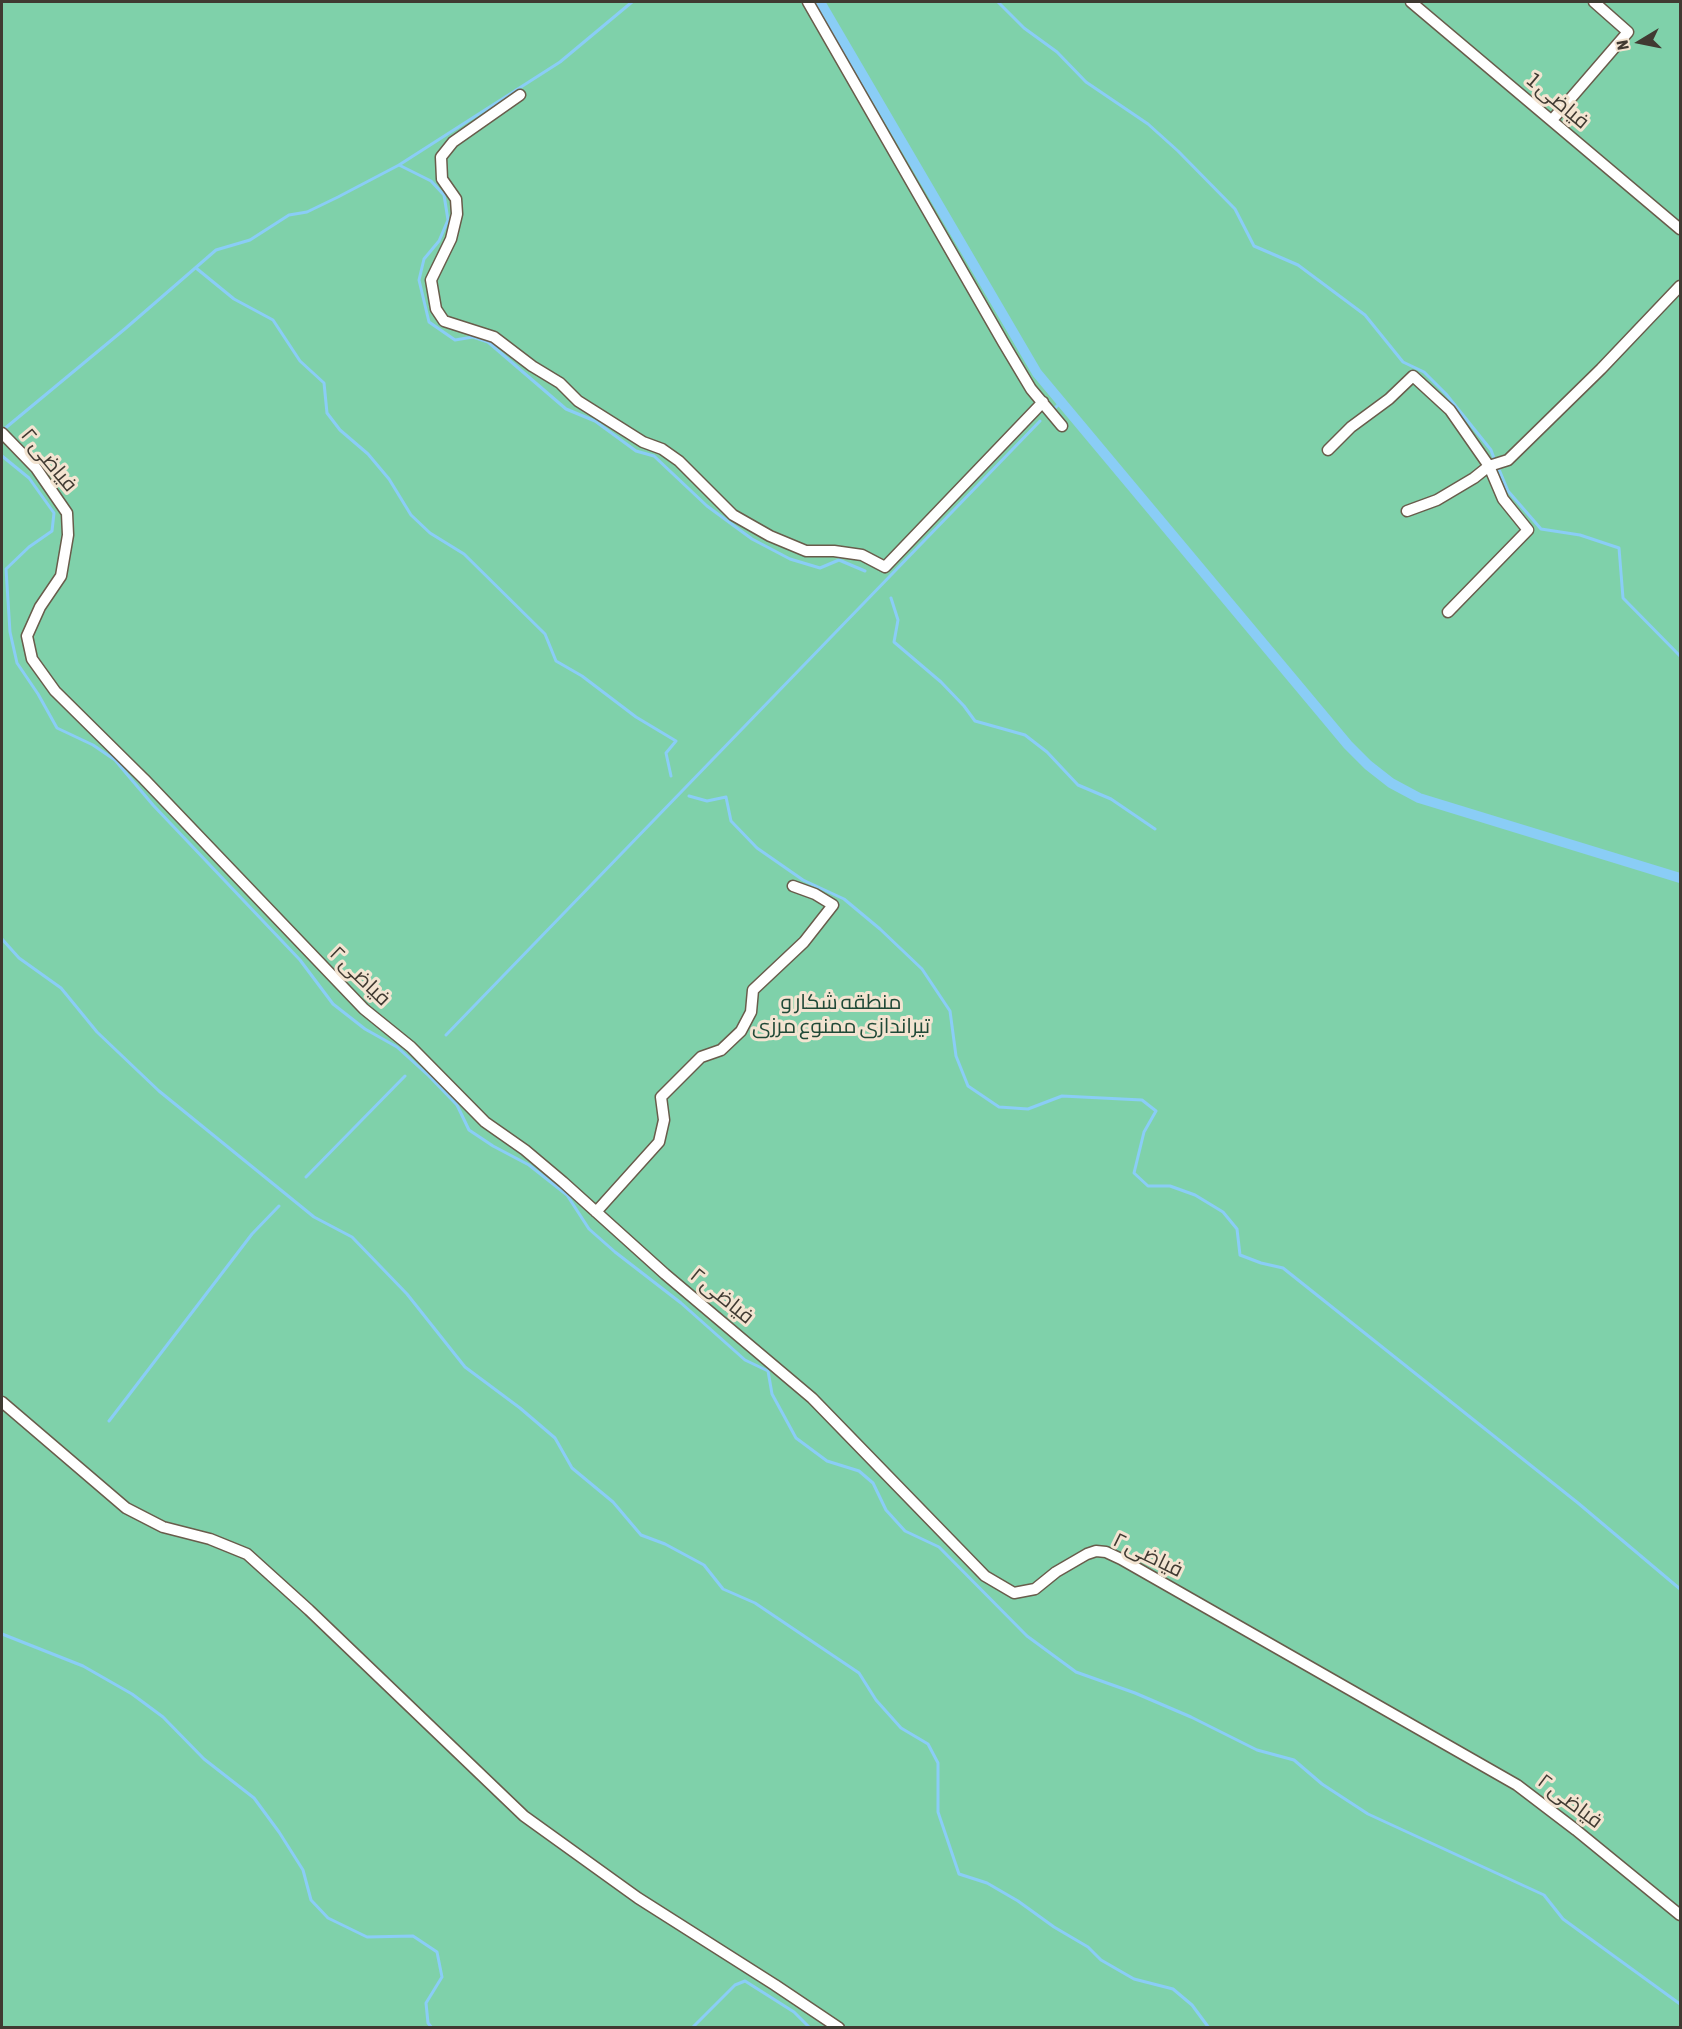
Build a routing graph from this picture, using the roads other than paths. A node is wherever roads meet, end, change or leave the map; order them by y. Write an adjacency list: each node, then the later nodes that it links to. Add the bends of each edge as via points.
1 (808, 2): 8 (street, via 1003,342)
2 (1411, 2): 5 (street, فیاضی 1)
3 (1594, 2): 5 (street, via 1628,32)
4 (520, 95): 8 (street, via 453,142 441,158 442,178 456,199 457,214 451,239 431,280 436,309 444,321 494,337 560,383 578,401 662,449 733,515 806,551 862,555 885,567)
5 (1552, 120): 6 (street, فیاضی 1)
6 (1680, 229)
7 (1680, 286): 12 (street, via 1508,460)
8 (1043, 402): 9 (street)
9 (1062, 426)
10 (2, 434): 16 (street, فیاضی ۲, via 36,468 67,513 68,535 61,576 27,636 32,659 55,691 364,1009 411,1047 485,1122 532,1156)
11 (1328, 450): 12 (street, via 1413,376 1450,410)
12 (1494, 464): 13 (street, via 1437,500); 14 (street, via 1503,498 1528,530)
13 (1407, 511)
14 (1448, 612)
15 (793, 886): 16 (street, via 833,905 804,942 753,990 751,1012 741,1031 722,1050 701,1057 661,1097 664,1120 659,1142)
16 (596, 1212): 18 (street, فیاضی ۲, via 812,1398 985,1576 1014,1593 1035,1589 1056,1572 1096,1551 1121,1559 1516,1785)
17 (2, 1402): 19 (street, via 126,1508 164,1527 247,1554 524,1816 638,1898)
18 (1680, 1915)
19 (839, 2028)

